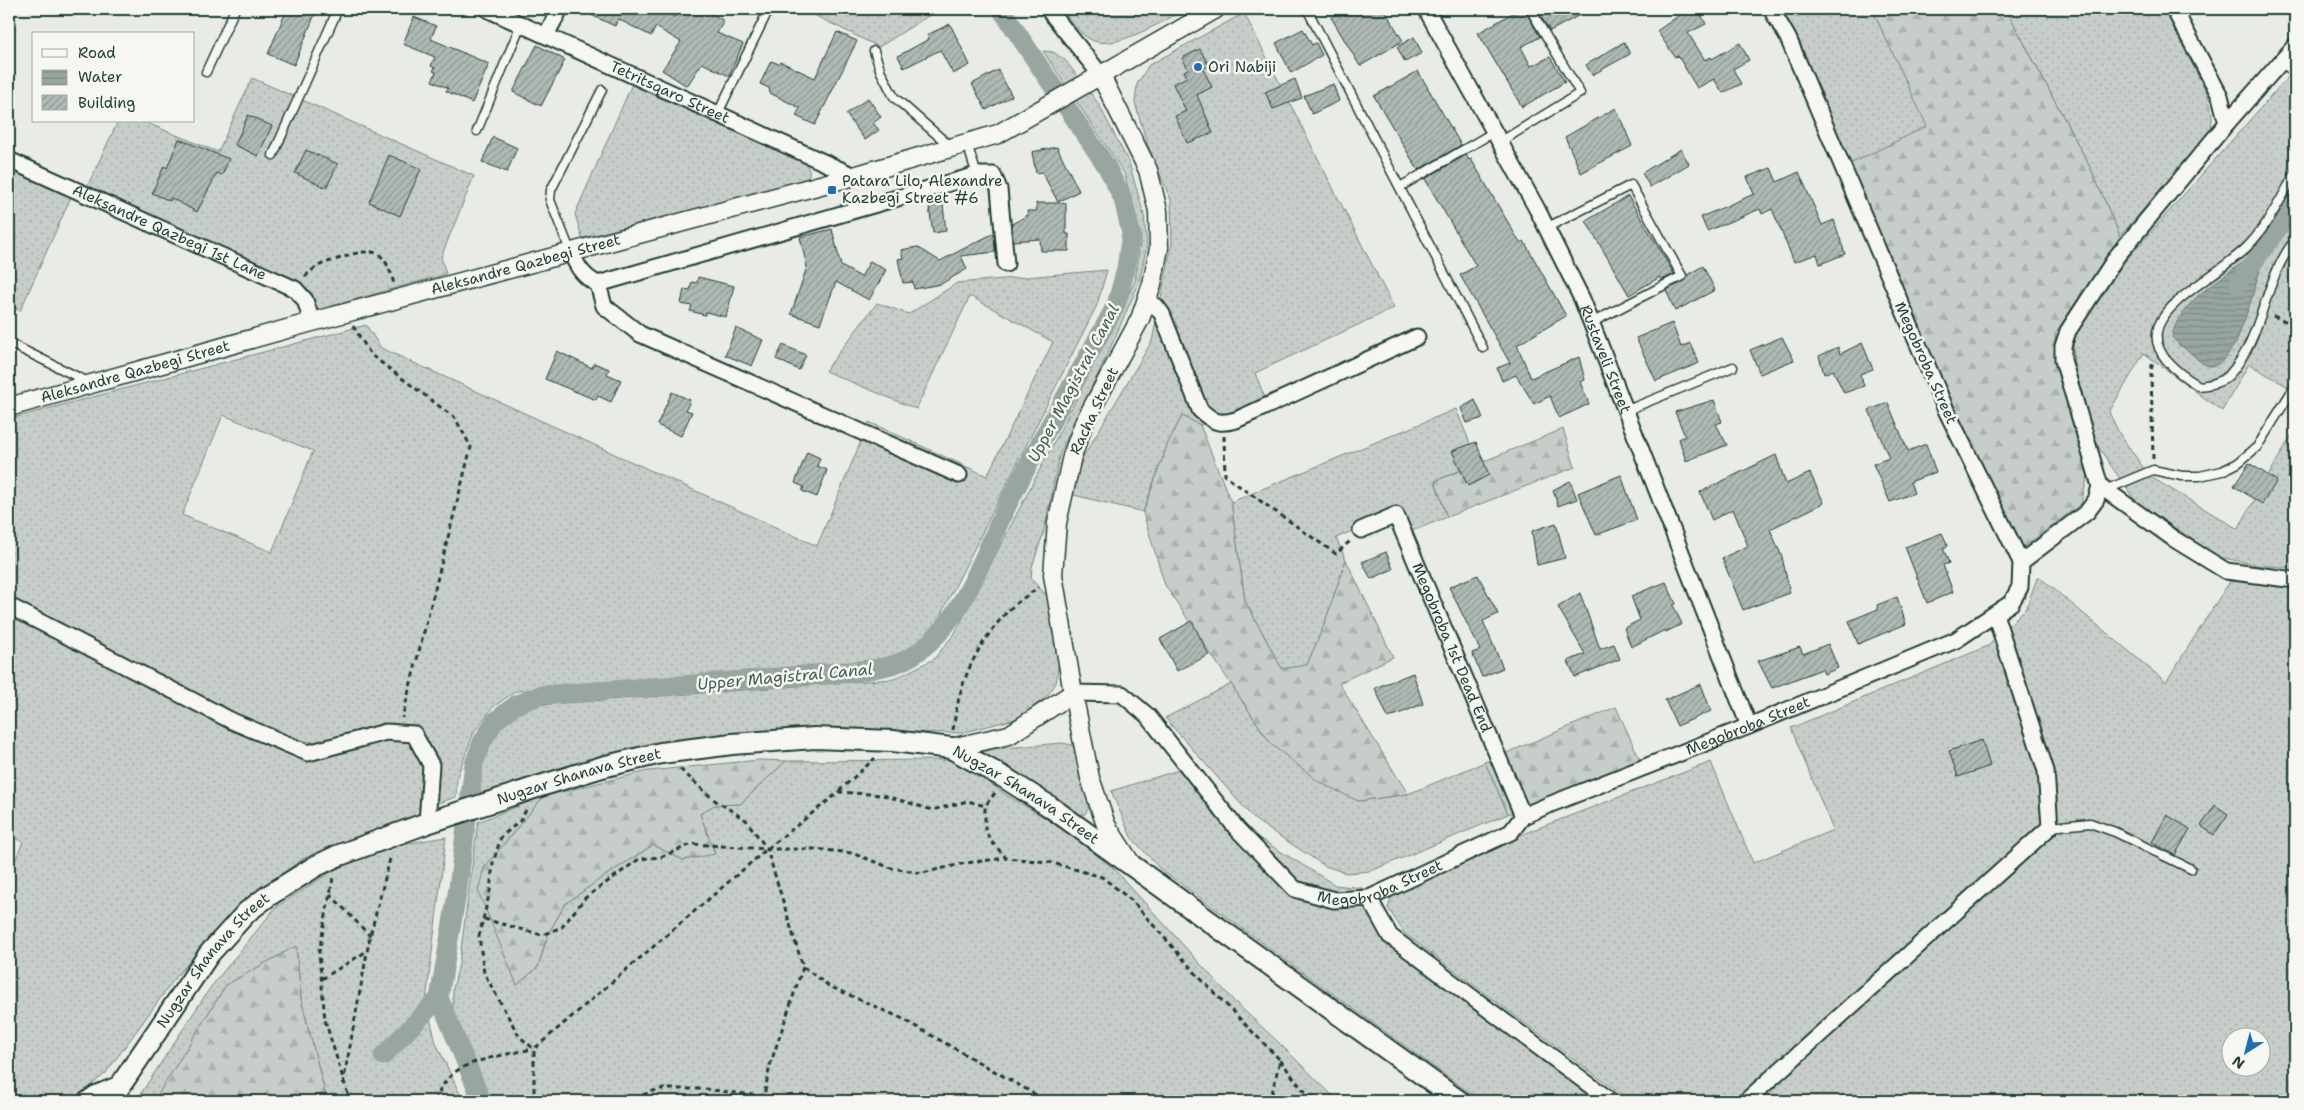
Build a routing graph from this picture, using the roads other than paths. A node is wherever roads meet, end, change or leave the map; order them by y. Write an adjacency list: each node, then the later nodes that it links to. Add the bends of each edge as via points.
1 (235, 9): 18 (lane)
2 (338, 9): 27 (lane)
3 (487, 9): 13 (street, Tetritsqaro Street)
4 (560, 9): 14 (street)
5 (1048, 9): 20 (street, Racha Street)
6 (1216, 9): 20 (street, Aleksandre Qazbegi Street)
7 (1307, 9): 32 (lane)
8 (1426, 9): 25 (street, Rustaveli Street)
9 (1530, 9): 25 (lane, via 1580,93)
10 (1771, 9): 52 (street, Megobroba Street, via 1788,38 1946,410)
11 (2174, 9): 23 (street, via 2220,96)
12 (767, 13): 22 (lane)
13 (521, 24): 14 (street, Tetritsqaro Street); 24 (lane)
14 (546, 35): 22 (street, Tetritsqaro Street)
15 (2295, 46): 17 (street)
16 (874, 51): 26 (lane, via 894,97)
17 (2281, 62): 19 (lane); 23 (street)
18 (206, 72)
19 (2295, 73)
20 (1092, 78): 26 (street, Aleksandre Qazbegi Street, via 998,134); 38 (street, Racha Street, via 1148,170 1158,211 1159,248)
21 (602, 90): 35 (lane, via 551,190 550,200)
22 (718, 113): 31 (street, Tetritsqaro Street)
23 (2227, 123): 50 (street, via 2117,256 2068,331 2063,360)
24 (476, 131)
25 (1497, 137): 32 (lane); 33 (street, Rustaveli Street)
26 (960, 146): 30 (lane); 31 (street, Aleksandre Qazbegi Street)
27 (273, 156)
28 (9, 160): 39 (street, Aleksandre Qazbegi 1st Lane, via 295,289 305,300)
29 (2295, 174): 34 (lane, via 2247,247 2180,297 2165,314 2156,344 2165,362 2198,386 2212,385 2229,376 2249,345 2276,272)
30 (977, 175): 36 (street, via 993,175 999,190); 37 (street)
31 (854, 176): 35 (street, Aleksandre Qazbegi Street)
32 (1400, 187): 43 (lane)
33 (1546, 228): 40 (street, Rustaveli Street); 40 (lane, via 1631,185 1682,276)
34 (2295, 240)
35 (571, 253): 37 (street, via 580,271); 39 (street, Aleksandre Qazbegi Street)
36 (1006, 264)
37 (598, 284): 49 (street, via 604,306 640,334)
38 (1146, 304): 41 (street, via 1156,306 1162,314 1200,410 1212,420 1224,424); 56 (street, Racha Street, via 1084,424 1072,456 1057,524 1053,575)
39 (312, 322): 45 (street, Aleksandre Qazbegi Street)
40 (1591, 323): 48 (street, Rustaveli Street)
41 (1417, 337)
42 (9, 343): 45 (lane)
43 (1483, 348)
44 (1733, 367): 48 (lane)
45 (92, 384): 47 (street, Aleksandre Qazbegi Street)
46 (2295, 386): 50 (lane, via 2258,447 2238,464 2200,476 2153,470)
47 (9, 407)
48 (1625, 411): 57 (street, Rustaveli Street)
49 (959, 475)
50 (2102, 488): 52 (street, via 2087,512); 53 (street, via 2226,571)
51 (1361, 530): 59 (street, Megobroba 1st Dead End, via 1396,515)
52 (2022, 562): 55 (street, Megobroba Street, via 2020,587 2011,603)
53 (2295, 580)
54 (9, 606): 60 (street, via 232,721 308,753 386,732 414,734 431,765)
55 (1996, 614): 57 (street, Megobroba Street, via 1956,640); 61 (street, via 2046,771)
56 (1073, 693): 58 (street, via 1009,734); 62 (street, Racha Street, via 1090,778 1106,826); 64 (street, Megobroba Street, via 1122,694 1148,716 1237,828 1295,889 1334,900)
57 (1749, 726): 59 (street, Megobroba Street)
58 (950, 748): 60 (main road, Nugzar Shanava Street, via 893,741 815,738 661,753 602,767); 62 (main road, Nugzar Shanava Street, via 1005,778)
59 (1523, 816): 64 (street, Megobroba Street, via 1511,832)
60 (435, 820): 65 (main road, Nugzar Shanava Street, via 316,866 247,912 208,954)
61 (2050, 827): 63 (lane, via 2090,823); 70 (street)
62 (1134, 867): 68 (main road, Nugzar Shanava Street)
63 (2191, 869)
64 (1369, 898): 69 (street, via 1390,936)
65 (124, 1082): 66 (street); 67 (main road, Nugzar Shanava Street)
66 (85, 1101)
67 (110, 1101)
68 (1458, 1101)
69 (1611, 1101)
70 (1746, 1101)

